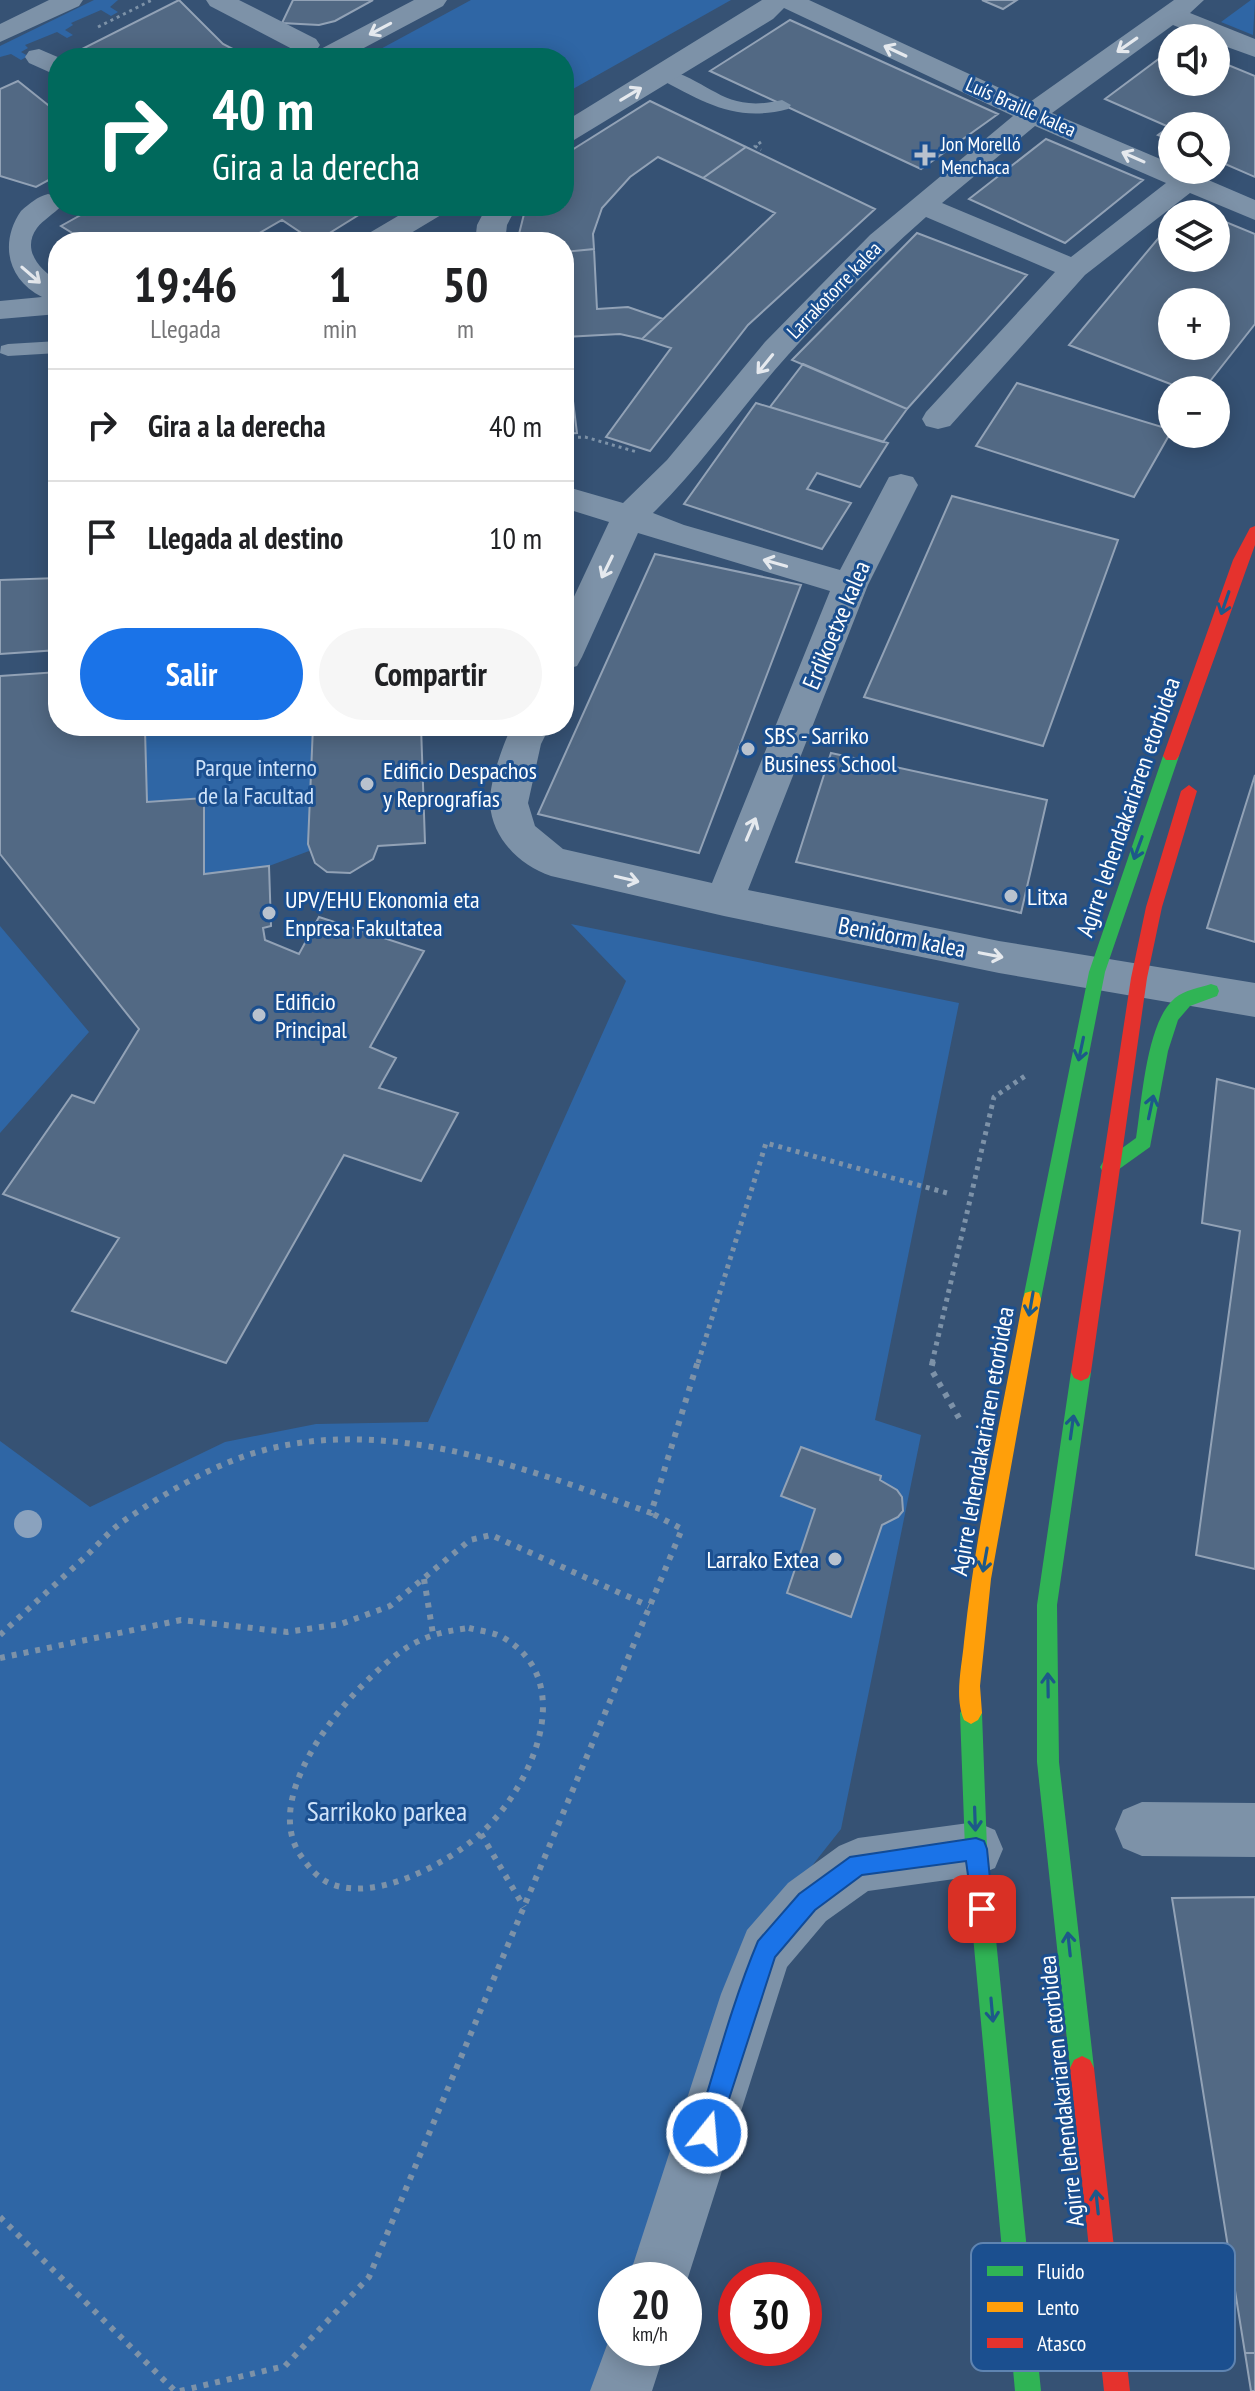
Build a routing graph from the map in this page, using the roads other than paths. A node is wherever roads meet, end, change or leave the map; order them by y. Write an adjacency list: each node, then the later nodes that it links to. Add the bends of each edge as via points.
1 (70, 0): 7 (street)
2 (219, 0): 8 (street)
3 (434, 0): 9 (street, one-way to 9)
4 (777, 0): 11 (street)
5 (788, 0): 13 (street, Luís Braille kalea, one-way to 5)
6 (1181, 7): 10 (street); 13 (street, Larrakotorre kalea, one-way to 13)
7 (0, 34)
8 (308, 48)
9 (324, 48)
10 (1255, 49)
11 (664, 74): 12 (lane, via 737,110); 14 (street, one-way to 11)
12 (782, 105)
13 (1032, 114): 15 (street, Luís Braille kalea, one-way to 13); 20 (street, Larrakotorre kalea)
14 (574, 128)
15 (1158, 168)
16 (1183, 184): 25 (street)
17 (1194, 184): 21 (street, Luís Braille kalea)
18 (48, 204): 23 (street)
19 (48, 205): 26 (street, one-way to 26, via 24,225 17,249 20,267)
20 (923, 205): 25 (street); 34 (street, Larrakotorre kalea, one-way to 34, via 776,349 679,468)
21 (1255, 211)
22 (419, 216): 24 (street)
23 (0, 228)
24 (392, 232)
25 (1074, 269): 31 (street)
26 (48, 287)
27 (48, 306): 28 (street)
28 (0, 310)
29 (48, 348): 30 (lane)
30 (8, 350)
31 (938, 419)
32 (901, 485): 36 (street, Erdikoetxe kalea)
33 (574, 500): 34 (street)
34 (629, 516): 36 (street, one-way to 34); 37 (street, Larrakotorre kalea, one-way to 37)
35 (1255, 531): 43 (main road, Agirre lehendakariaren etorbidea, one-way to 43, via 1240,560)
36 (850, 585): 42 (street, Erdikoetxe kalea, one-way to 36)
37 (574, 635)
38 (498, 736): 41 (street)
39 (526, 736): 41 (street)
40 (1195, 772): 44 (main road, Agirre lehendakariaren etorbidea, via 1154,907)
41 (509, 803): 42 (street, Benidorm kalea, one-way to 42, via 518,834 551,861)
42 (724, 901): 43 (street, Benidorm kalea, one-way to 43)
43 (1097, 972): 44 (street, Benidorm kalea); 50 (main road, Agirre lehendakariaren etorbidea, one-way to 50, via 981,1579 970,1686)
44 (1139, 978): 45 (street, Benidorm kalea); 47 (main road, Agirre lehendakariaren etorbidea)
45 (1211, 991): 46 (street, Benidorm kalea); 47 (main road, one-way to 45, via 1144,1142 1166,1023 1190,997)
46 (1255, 1000)
47 (1109, 1167): 52 (main road, Agirre lehendakariaren etorbidea, one-way to 47, via 1048,1762 1047,1605)
48 (1142, 1829): 49 (street)
49 (1255, 1830)
50 (976, 1849): 51 (main road, Agirre lehendakariaren etorbidea, one-way to 51); 53 (street, via 858,1865 807,1902 766,1949)
51 (1014, 2243)
52 (1101, 2243)
53 (664, 2262)
54 (630, 2366): 57 (street)
55 (1026, 2371): 58 (main road, Agirre lehendakariaren etorbidea, one-way to 58)
56 (1115, 2371): 59 (main road, Agirre lehendakariaren etorbidea, one-way to 56)
57 (621, 2391)
58 (1028, 2391)
59 (1117, 2391)

